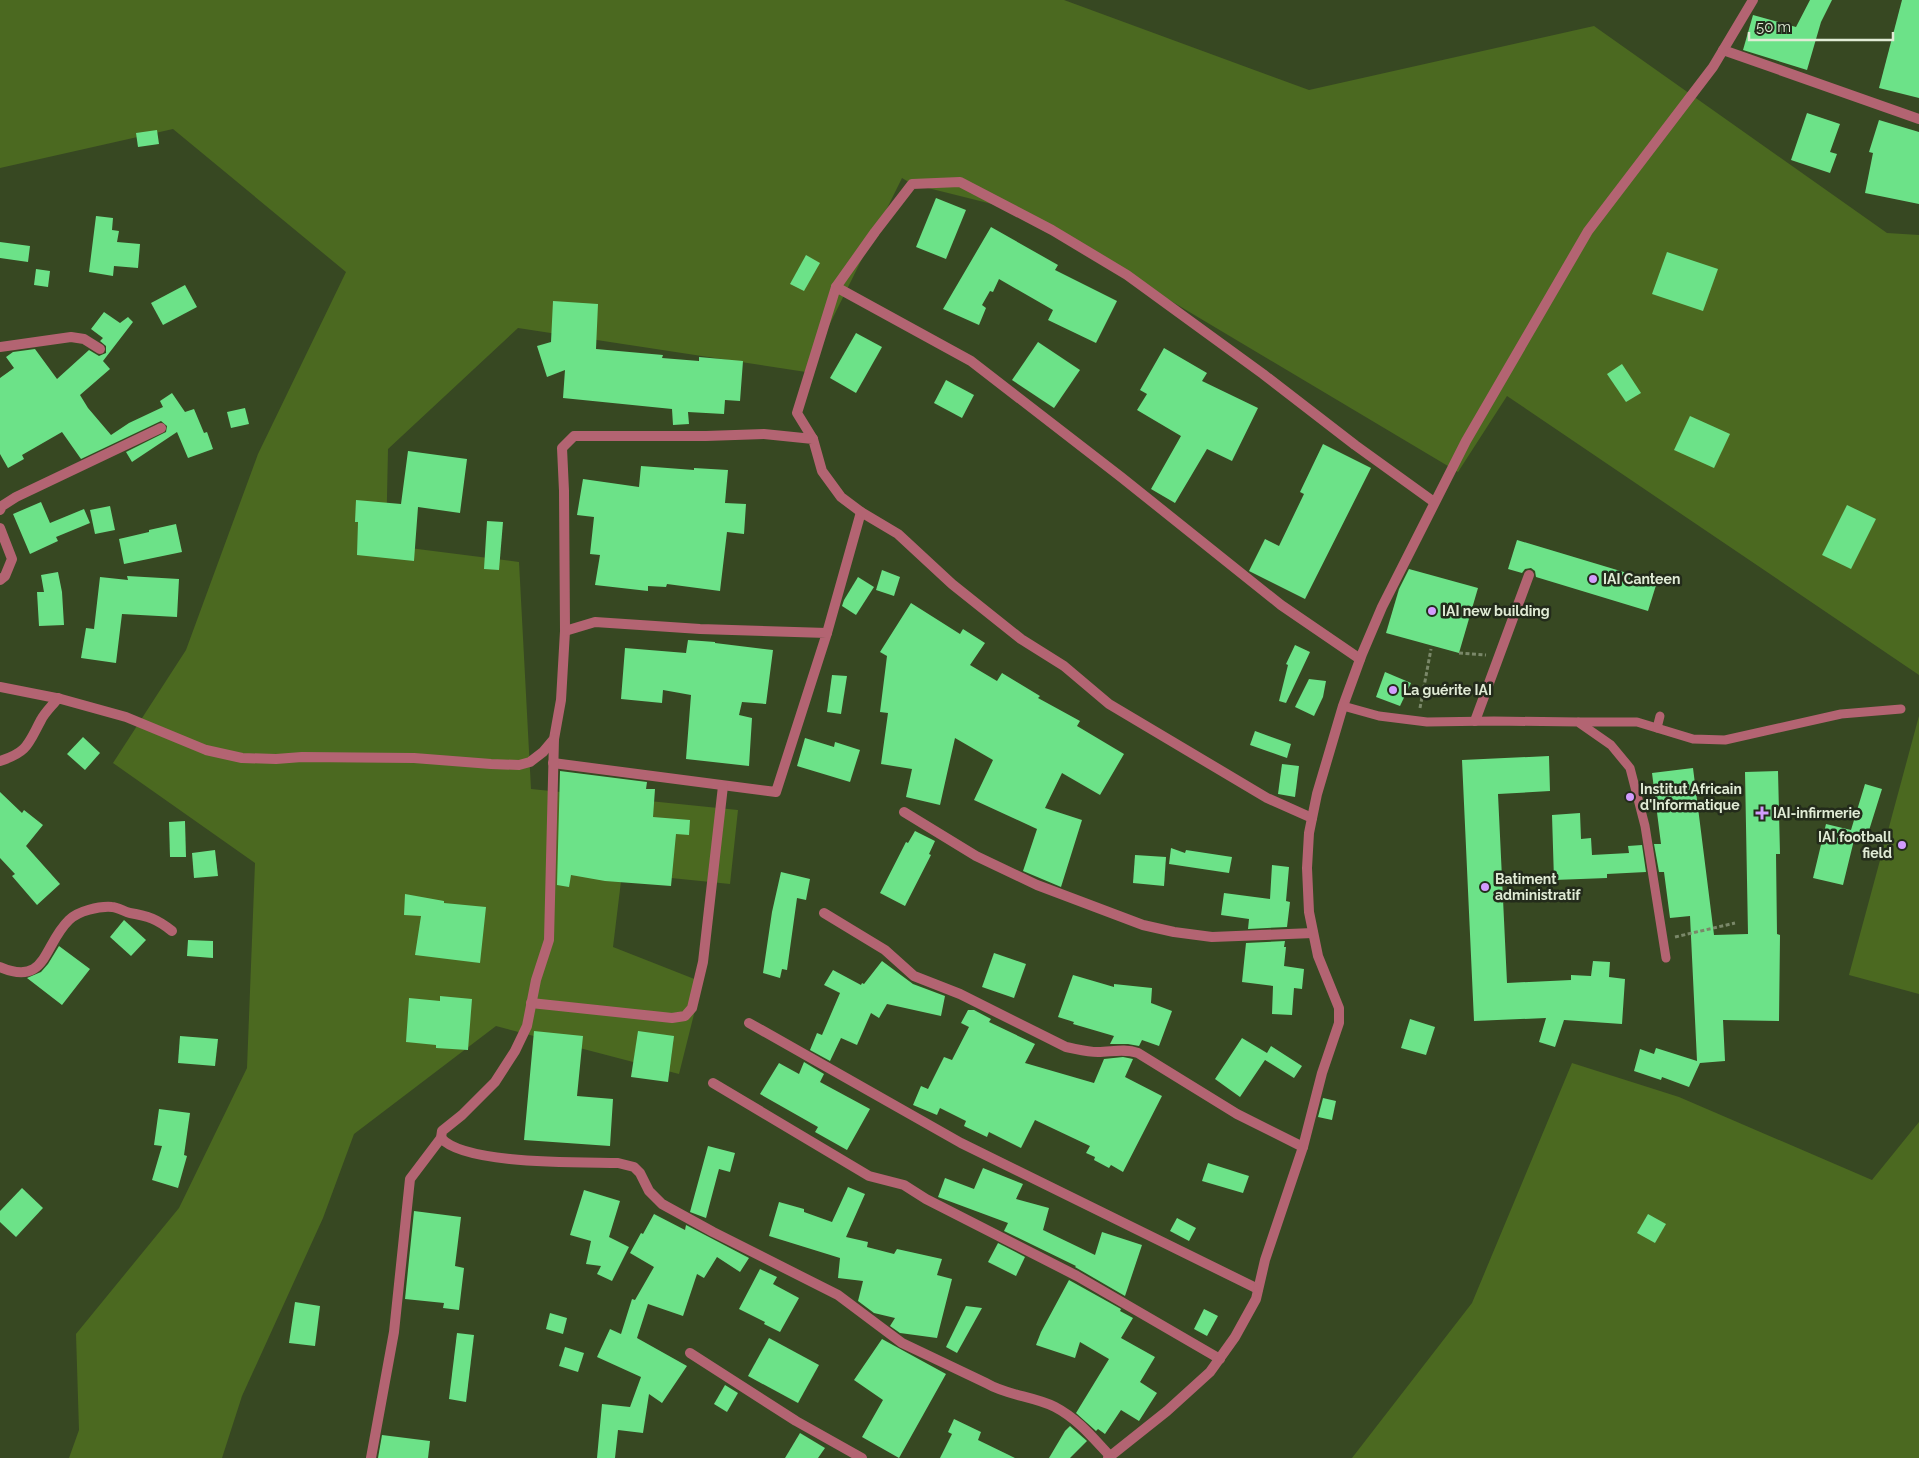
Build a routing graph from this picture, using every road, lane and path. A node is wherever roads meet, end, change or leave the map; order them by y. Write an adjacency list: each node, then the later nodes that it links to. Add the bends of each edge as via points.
1 (1753, 0): 2 (street)
2 (1723, 50): 3 (street); 9 (street, via 1588,231)
3 (1919, 119)
4 (836, 287): 8 (street, via 797,412); 9 (street, via 912,184 960,182 1052,230 1126,275); 20 (street, via 971,361 1281,605)
5 (0, 347): 6 (street, via 71,337 84,339)
6 (100, 350)
7 (161, 428): 10 (street, via 16,497)
8 (813, 439): 11 (street, via 822,471 841,497); 15 (street, via 764,434 574,436 562,448)
9 (1434, 502): 20 (street)
10 (0, 510)
11 (861, 512): 16 (street); 35 (street, via 898,534 952,584 1064,666 1109,704 1267,798)
12 (0, 528): 14 (street, via 12,559 6,576)
13 (1529, 575): 19 (street)
14 (0, 580)
15 (566, 631): 16 (street, via 595,622); 30 (street, via 561,700)
16 (827, 633): 33 (street, via 776,792)
17 (1431, 649): 26 (path)
18 (1459, 653): 19 (path)
19 (1499, 655): 27 (street)
20 (1360, 659): 23 (street)
21 (0, 687): 22 (street)
22 (58, 698): 30 (street, via 126,716 206,750 242,758 414,758 519,765 530,762); 31 (street, via 42,718 28,746)
23 (1343, 706): 26 (lane, via 1379,716); 35 (street)
24 (1901, 709): 29 (lane, via 1841,714 1725,740 1693,739)
25 (1660, 716): 29 (lane)
26 (1417, 721): 27 (lane)
27 (1475, 721): 28 (lane)
28 (1578, 722): 29 (lane, via 1637,722); 40 (lane, via 1612,745 1630,768 1645,826)
29 (1657, 728)
30 (554, 739): 32 (street)
31 (0, 761)
32 (553, 763): 33 (street); 43 (street, via 549,940)
33 (723, 786): 43 (street, via 703,962 692,1008 685,1016 672,1018)
34 (904, 812): 39 (street, via 976,856 1037,886 1143,925 1212,937)
35 (1312, 818): 39 (street, via 1307,868 1308,912)
36 (824, 913): 47 (street, via 885,950 914,976 960,994 1066,1047 1082,1051 1129,1050 1138,1053 1237,1114)
37 (1735, 923): 40 (path)
38 (172, 930): 42 (street, via 151,917 114,906 101,907 70,918 32,971 13,973)
39 (1313, 933): 47 (street, via 1318,956 1339,1008 1339,1024 1322,1073)
40 (1663, 939): 41 (lane)
41 (1666, 958)
42 (0, 967)
43 (531, 1004): 46 (street, via 527,1026 495,1082 442,1131)
44 (749, 1023): 48 (street, via 961,1143)
45 (713, 1083): 50 (street, via 869,1176 904,1185 926,1200 1077,1276)
46 (441, 1138): 51 (street, via 445,1144 476,1155 618,1163 634,1167 649,1191 662,1204 838,1295 902,1343 999,1390 1054,1407 1080,1424); 52 (street, via 410,1180 394,1332)
47 (1303, 1147): 48 (street)
48 (1258, 1289): 50 (street, via 1249,1314)
49 (690, 1353): 53 (street)
50 (1220, 1359): 51 (street, via 1200,1382)
51 (1109, 1457)
52 (371, 1458)
53 (862, 1458)

